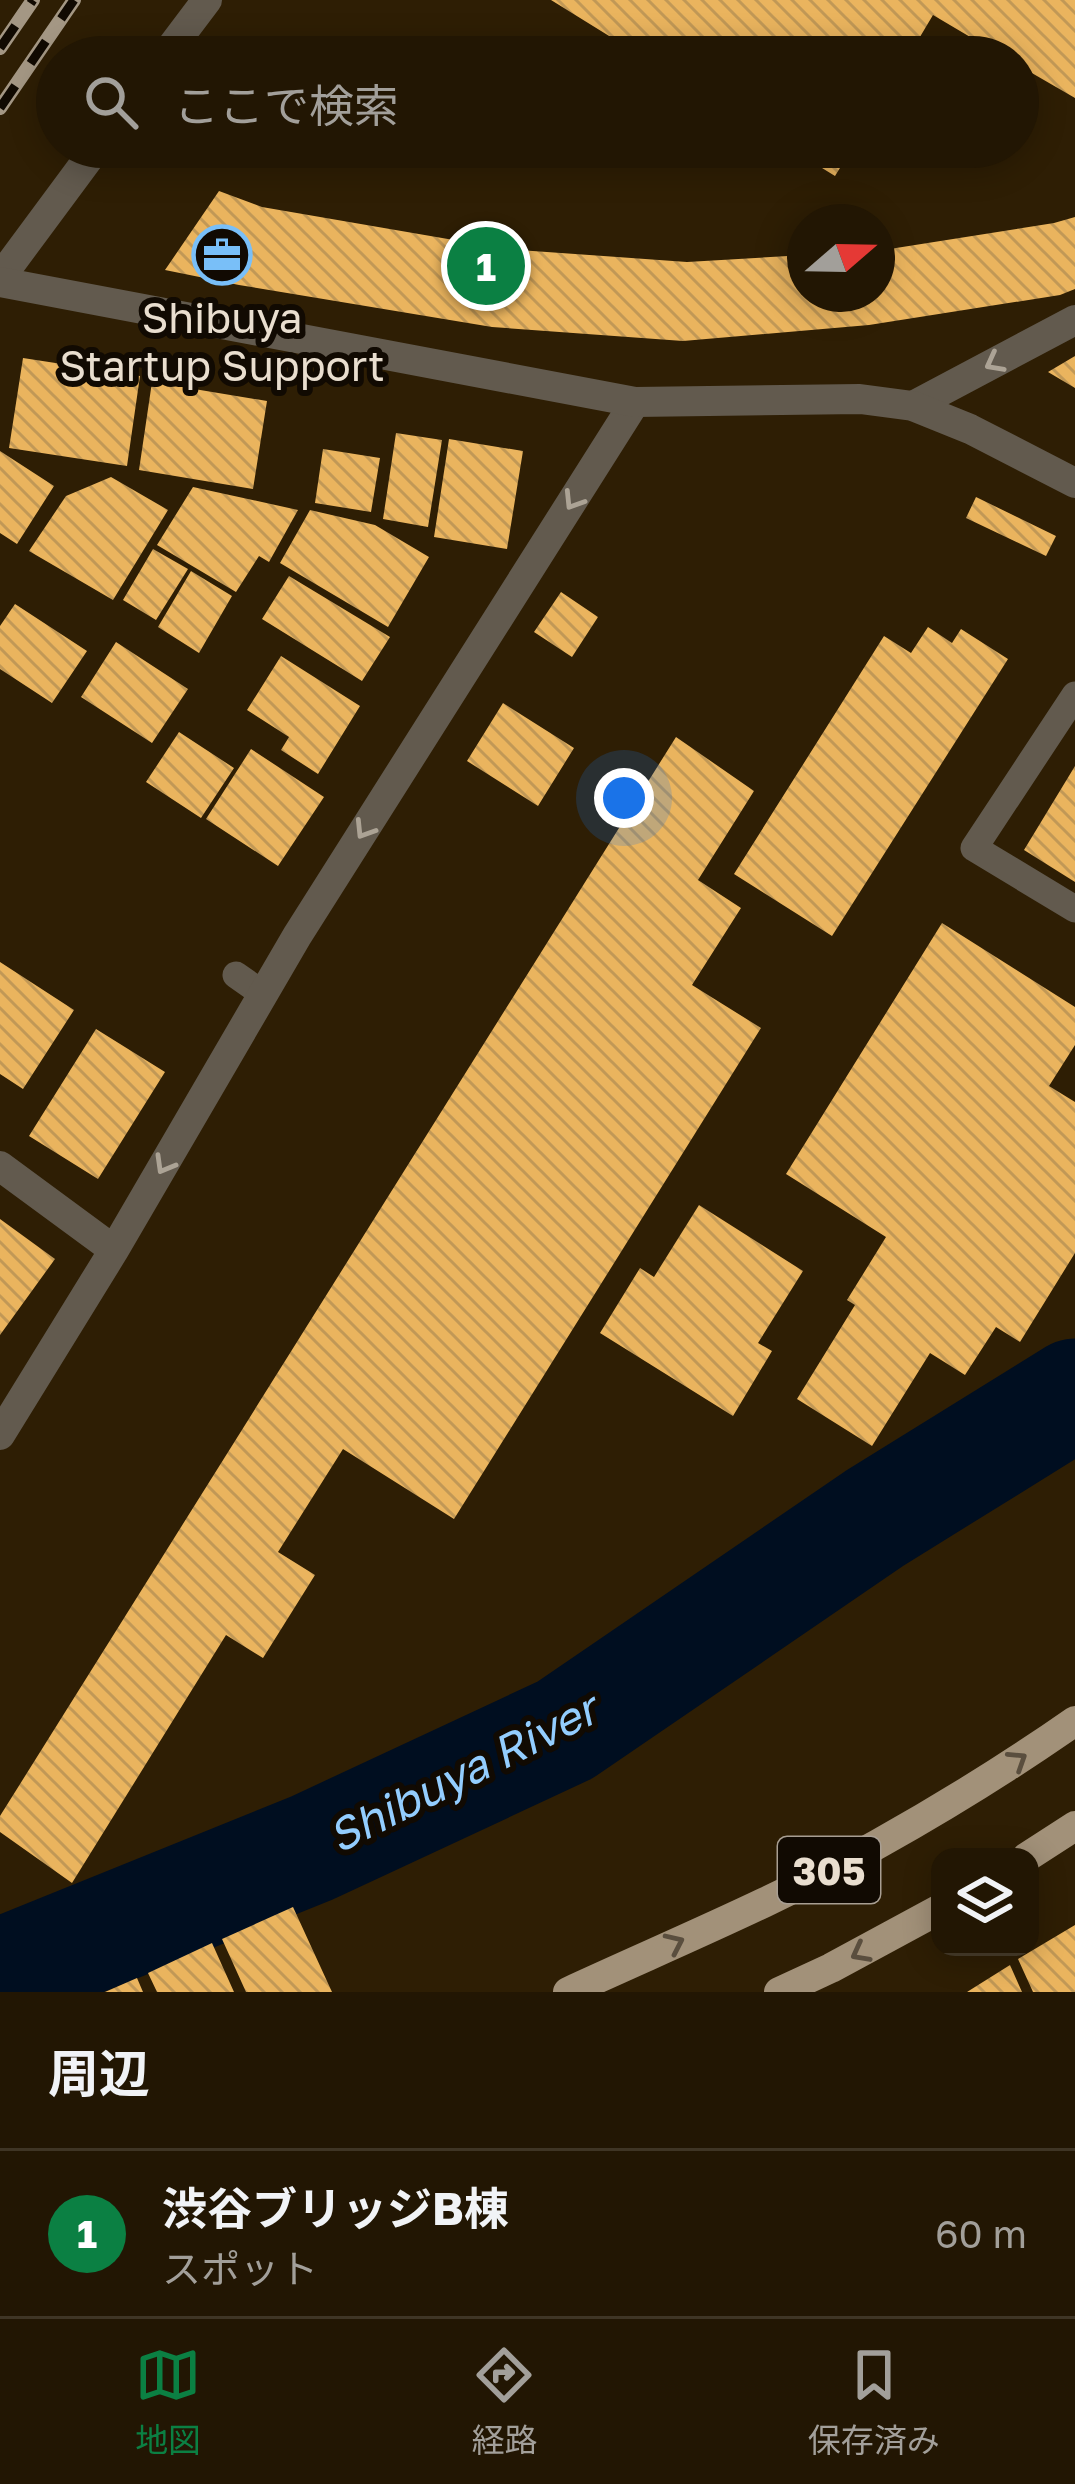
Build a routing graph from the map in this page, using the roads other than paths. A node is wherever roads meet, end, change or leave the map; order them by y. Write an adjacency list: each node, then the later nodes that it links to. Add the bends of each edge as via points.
1 (207, 0): 2 (street)
2 (180, 36)
3 (82, 168): 4 (street)
4 (0, 280): 6 (street)
5 (1075, 320): 7 (street, one-way to 7)
6 (635, 402): 7 (street, via 860,399); 12 (street, one-way to 12)
7 (914, 406): 8 (street)
8 (1075, 483)
9 (1075, 695): 10 (lane, via 974,848)
10 (1075, 909)
11 (236, 975): 12 (lane)
12 (263, 994): 14 (street, one-way to 14)
13 (0, 1166): 14 (street)
14 (114, 1250): 15 (street)
15 (0, 1435)
16 (1075, 1721): 20 (main road, 305, one-way to 16, via 877,1845)
17 (1075, 1826): 18 (main road)
18 (1039, 1849)
19 (931, 1914): 21 (main road, 305, one-way to 21)
20 (568, 1992)
21 (778, 1992)

